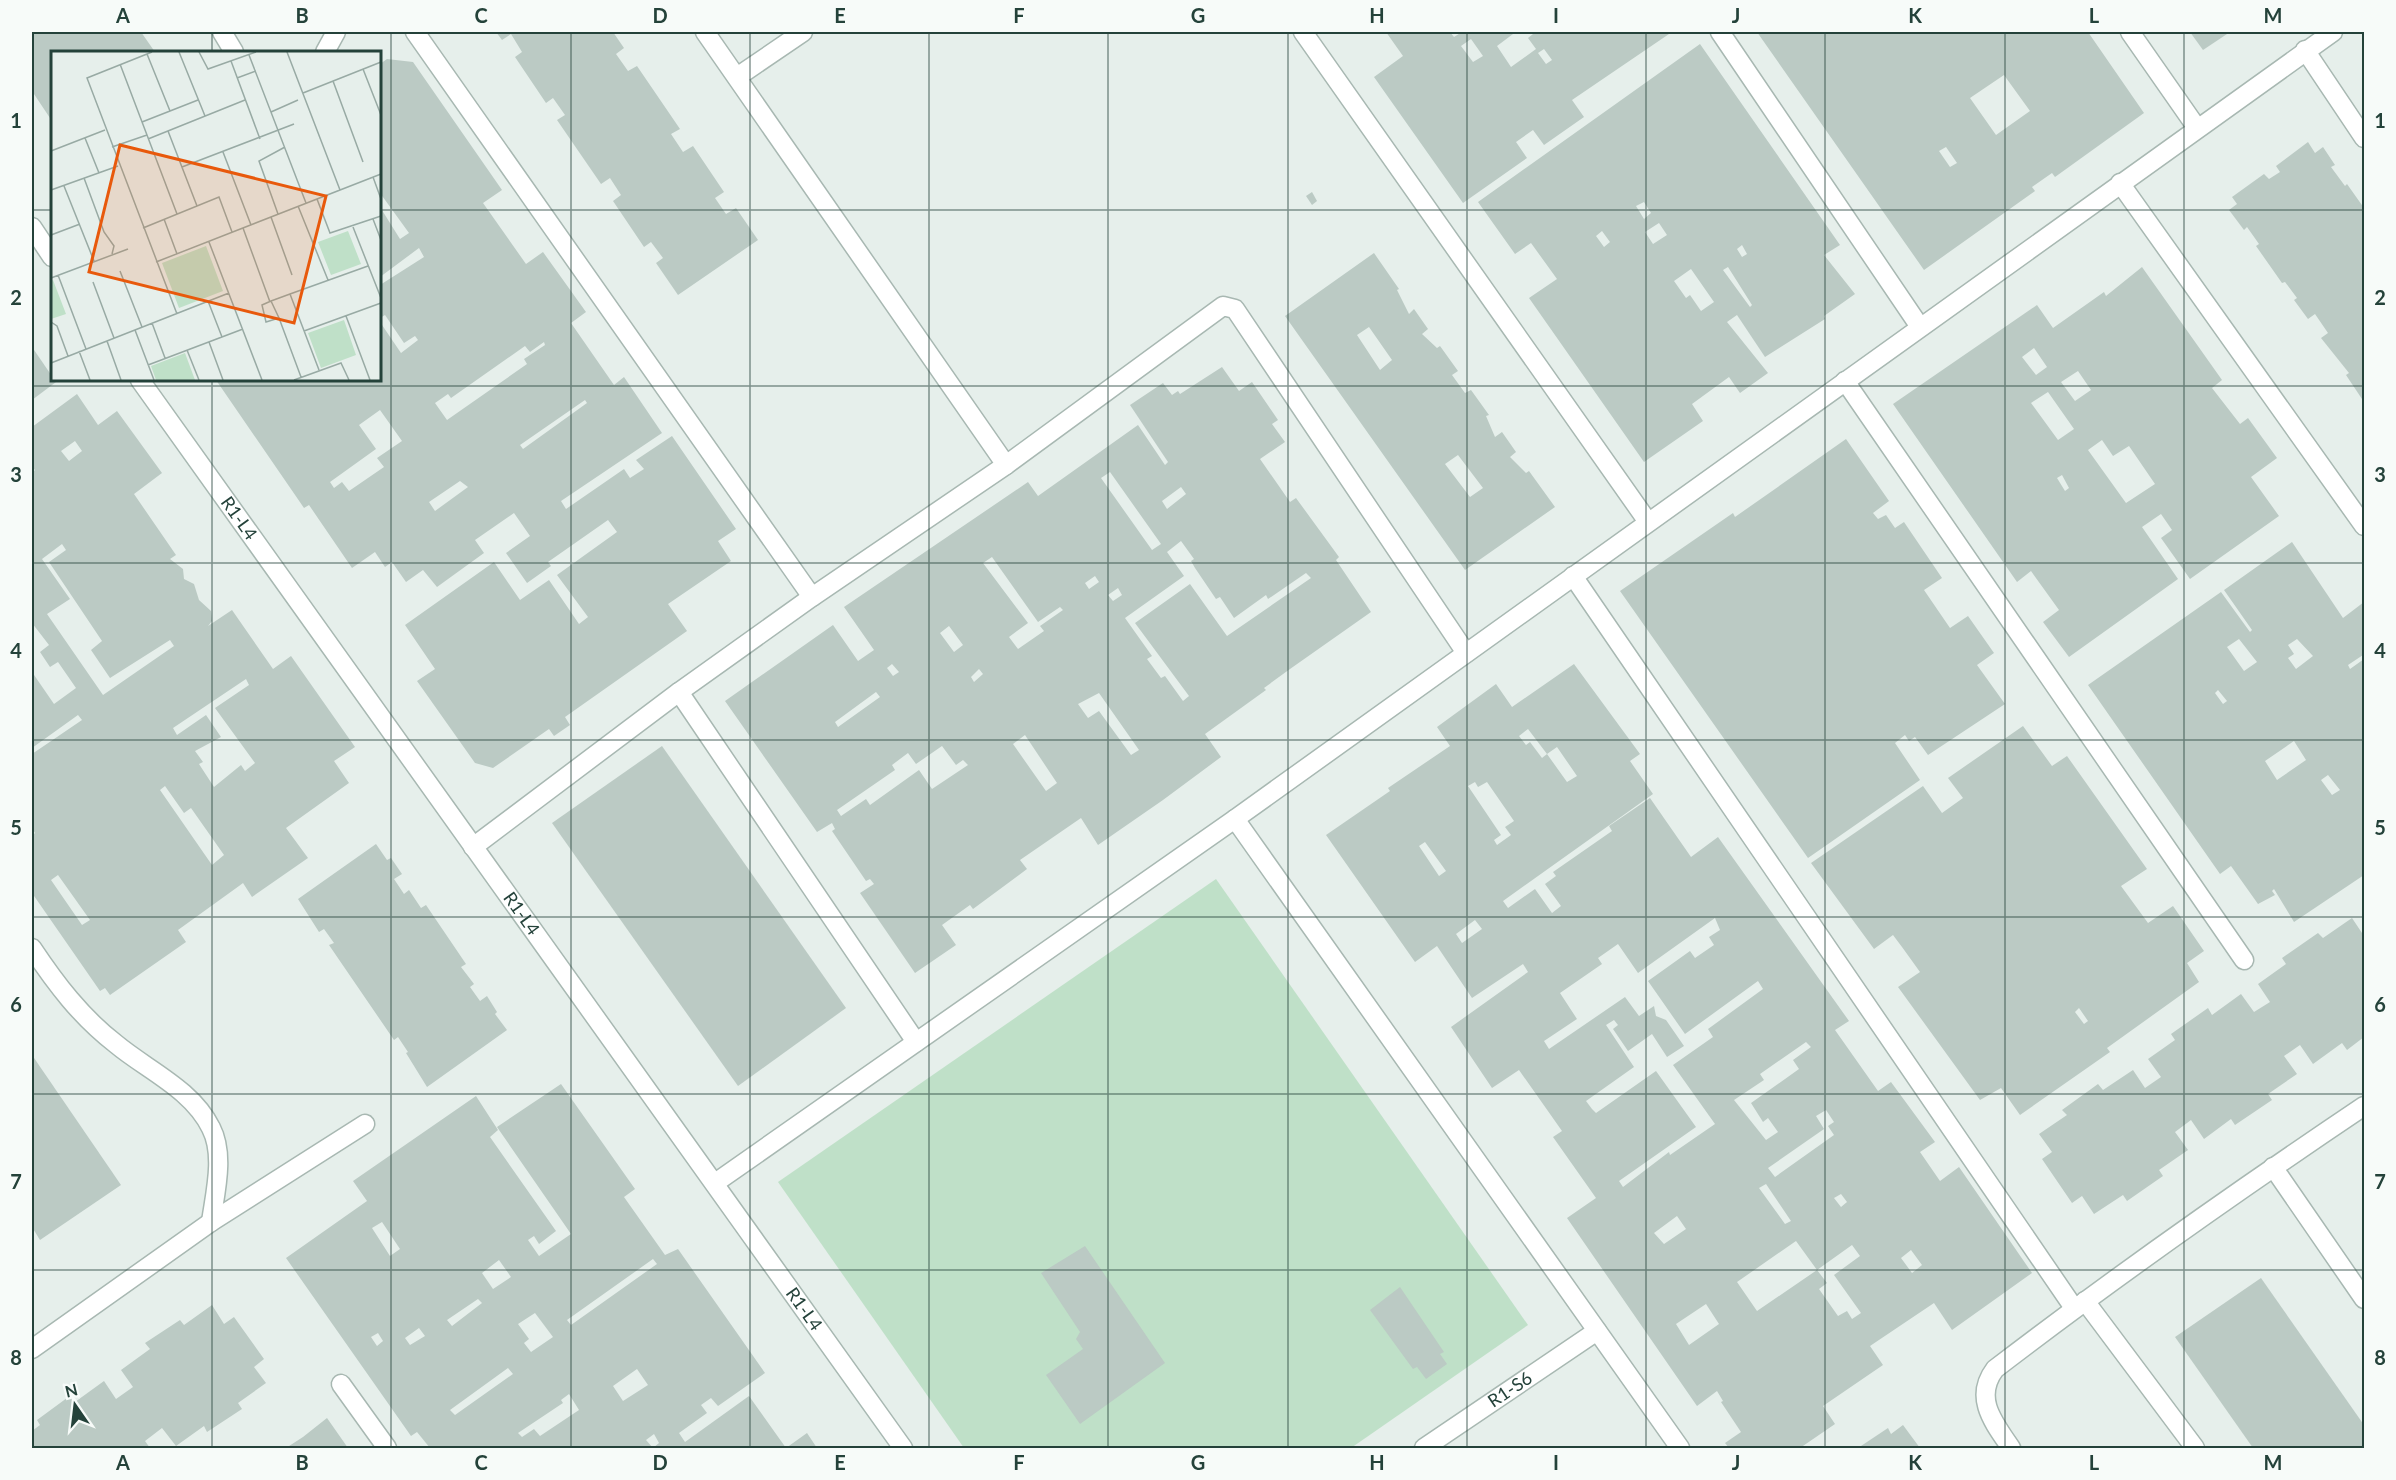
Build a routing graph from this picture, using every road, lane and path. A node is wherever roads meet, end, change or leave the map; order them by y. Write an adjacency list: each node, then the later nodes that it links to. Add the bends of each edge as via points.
1 (222, 32): 11 (street)
2 (336, 32): 12 (street)
3 (415, 32): 26 (street)
4 (705, 32): 13 (street)
5 (803, 32): 13 (street)
6 (1303, 32): 23 (street)
7 (1720, 32): 19 (street)
8 (2130, 32): 14 (street)
9 (2333, 32): 10 (street)
10 (2305, 50): 14 (street); 15 (street)
11 (233, 51)
12 (326, 51)
13 (737, 76): 22 (street)
14 (2197, 128): 16 (street)
15 (2364, 138)
16 (2120, 183): 19 (street); 24 (street)
17 (32, 231): 18 (street)
18 (51, 256)
19 (1920, 327): 21 (street)
20 (141, 381): 30 (street, R1-L4)
21 (1845, 381): 23 (street); 32 (street)
22 (1006, 465): 26 (street); 27 (street, via 1228,306 1235,309)
23 (1648, 522): 25 (street)
24 (2364, 526)
25 (1573, 576): 27 (street); 40 (street)
26 (812, 597): 28 (street)
27 (1466, 653): 29 (street)
28 (679, 692): 30 (street); 33 (street)
29 (1235, 819): 33 (street); 41 (street)
30 (474, 846): 37 (street, R1-L4)
31 (32, 948): 38 (street, via 63,994 95,1026 194,1103 212,1129 218,1164)
32 (2244, 960)
33 (916, 1042): 37 (street)
34 (2364, 1106): 36 (street)
35 (365, 1124): 38 (street)
36 (2273, 1167): 39 (street); 40 (street)
37 (715, 1183): 45 (street, R1-L4)
38 (211, 1222): 42 (street)
39 (2364, 1299)
40 (2079, 1304): 48 (street, via 1987,1379 1988,1415); 49 (street)
41 (1597, 1331): 46 (street, R1-S6); 47 (street)
42 (32, 1349)
43 (341, 1384): 44 (street)
44 (387, 1449)
45 (903, 1449)
46 (1424, 1449)
47 (1680, 1449)
48 (2011, 1449)
49 (2195, 1449)

